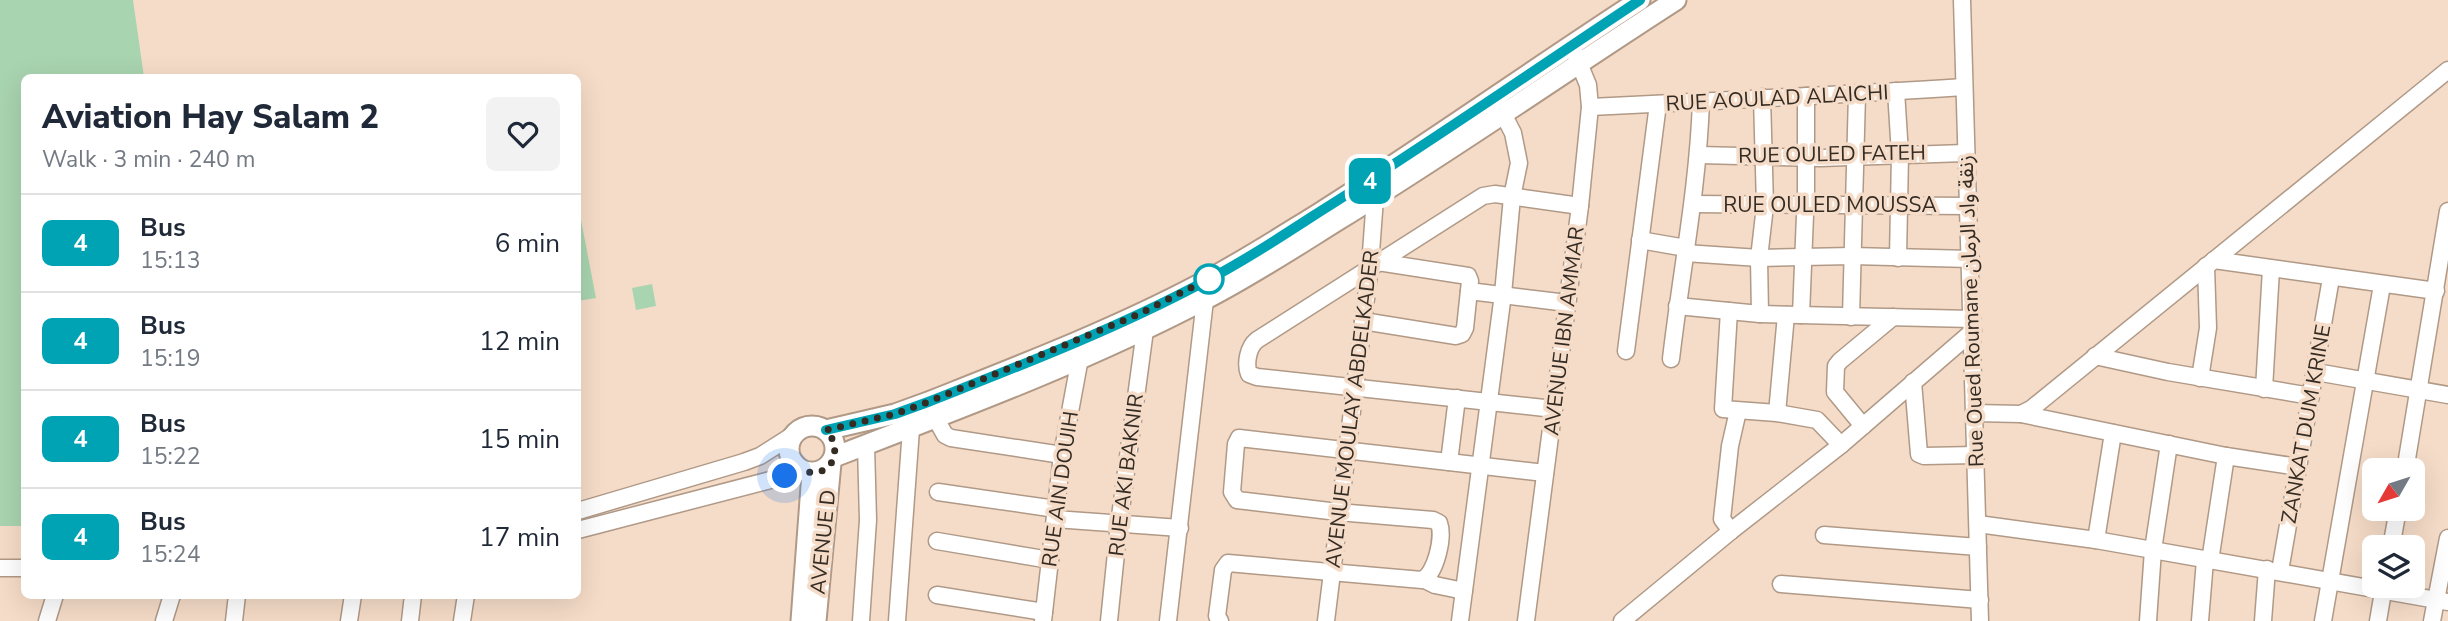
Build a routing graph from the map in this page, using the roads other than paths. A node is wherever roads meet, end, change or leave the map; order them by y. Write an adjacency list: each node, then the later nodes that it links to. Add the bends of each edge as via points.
1 (1640, 0): 4 (main road)
2 (1676, 0): 4 (main road)
3 (1962, 0): 6 (street, Rue Oued Roumane زنقة واد الرمان)
4 (1575, 54): 13 (main road); 14 (street, AVENUE IBN AMMAR, via 1588,85)
5 (2448, 70): 39 (street)
6 (1964, 86): 7 (street, RUE AOULAD ALAICHI); 15 (street, Rue Oued Roumane زنقة واد الرمان)
7 (1896, 91): 8 (street, RUE AOULAD ALAICHI); 16 (street)
8 (1857, 94): 9 (street, RUE AOULAD ALAICHI); 18 (street)
9 (1806, 96): 10 (street, RUE AOULAD ALAICHI); 19 (street)
10 (1762, 97): 11 (street, RUE AOULAD ALAICHI); 20 (street)
11 (1701, 101): 12 (street, RUE AOULAD ALAICHI); 17 (street)
12 (1658, 104): 14 (street, RUE AOULAD ALAICHI); 31 (street)
13 (1499, 107): 21 (street, via 1519,153); 22 (main road); 81 (main road, via 1199,284 1139,314 928,402)
14 (1590, 107): 27 (street, AVENUE IBN AMMAR)
15 (1965, 153): 16 (street, RUE OULED FATEH); 29 (street, Rue Oued Roumane زنقة واد الرمان)
16 (1900, 154): 18 (street, RUE OULED FATEH); 26 (street)
17 (1699, 155): 20 (street, RUE OULED FATEH); 23 (street)
18 (1856, 155): 19 (street, RUE OULED FATEH); 25 (street)
19 (1806, 157): 20 (street, RUE OULED FATEH); 24 (street)
20 (1765, 158): 28 (street)
21 (1512, 197): 27 (street); 40 (street, via 1483,196); 46 (street)
22 (1375, 198): 40 (street, AVENUE MOULAY ABDELKADER); 47 (main road)
23 (1694, 204): 28 (street, RUE OULED MOUSSA); 33 (street)
24 (1805, 204): 25 (street, RUE OULED MOUSSA); 28 (street, RUE OULED MOUSSA); 34 (street)
25 (1854, 204): 26 (street, RUE OULED MOUSSA); 35 (street)
26 (1901, 204): 29 (street, RUE OULED MOUSSA); 37 (street)
27 (1580, 206): 48 (street, AVENUE IBN AMMAR)
28 (1765, 206): 36 (street)
29 (1967, 206): 38 (street, Rue Oued Roumane زنقة واد الرمان)
30 (2448, 211): 32 (street)
31 (1640, 240): 33 (street); 58 (street)
32 (2445, 245): 45 (street)
33 (1685, 250): 36 (street); 49 (street)
34 (1804, 256): 35 (street); 36 (street); 52 (street)
35 (1852, 256): 37 (street); 53 (street)
36 (1759, 258): 51 (street)
37 (1898, 258): 38 (street)
38 (1971, 259): 56 (street, Rue Oued Roumane زنقة واد الرمان)
39 (2210, 263): 41 (street); 59 (street); 63 (street, via 2208,328)
40 (1374, 264): 44 (street, via 1465,274); 55 (street, AVENUE MOULAY ABDELKADER); 66 (street, via 1250,347 1247,368 1251,376)
41 (2271, 269): 42 (street); 67 (street)
42 (2331, 278): 43 (street); 62 (street, ZANKAT DUM KRINE)
43 (2382, 285): 45 (street); 64 (street)
44 (1469, 291): 46 (street); 55 (street, via 1464,332 1459,336)
45 (2436, 291): 68 (street)
46 (1503, 294): 48 (street); 72 (street)
47 (1205, 300): 57 (main road); 104 (street)
48 (1567, 303): 73 (street, AVENUE IBN AMMAR)
49 (1677, 306): 50 (street); 61 (street)
50 (1729, 311): 51 (street); 74 (street, via 1723,410)
51 (1760, 314): 52 (street)
52 (1793, 315): 53 (street); 75 (street)
53 (1851, 317): 54 (street)
54 (1893, 317): 56 (street); 79 (street, via 1836,366 1835,392)
55 (1363, 321): 66 (street, AVENUE MOULAY ABDELKADER)
56 (1972, 325): 65 (street); 76 (street, Rue Oued Roumane زنقة واد الرمان)
57 (1145, 330): 60 (main road); 102 (street, RUE AKI BAKNIR)
58 (1626, 351)
59 (2095, 356): 63 (street); 77 (street)
60 (1080, 358): 78 (main road); 88 (street, RUE AIN DOUIH)
61 (1671, 359)
62 (2316, 372): 64 (street); 70 (street, ZANKAT DUM KRINE)
63 (2200, 378): 67 (street)
64 (2366, 381): 68 (street); 120 (street)
65 (1913, 382): 79 (street); 89 (street, via 1919,454)
66 (1356, 387): 71 (street); 87 (street, AVENUE MOULAY ABDELKADER)
67 (2264, 389): 70 (street)
68 (2420, 390): 69 (street); 91 (street)
69 (2448, 395)
70 (2311, 396): 95 (street, ZANKAT DUM KRINE)
71 (1457, 398): 72 (street); 93 (street)
72 (1488, 401): 73 (street); 94 (street)
73 (1554, 408): 97 (street, AVENUE IBN AMMAR)
74 (1738, 411): 75 (street); 106 (street, via 1722,519)
75 (1777, 413): 86 (street, via 1817,420)
76 (1975, 413): 77 (street); 89 (street, Rue Oued Roumane زنقة واد الرمان)
77 (2021, 414): 82 (street)
78 (936, 419): 80 (main road); 88 (street, via 944,435 951,438)
79 (1863, 426): 86 (street)
80 (911, 429): 84 (main road); 145 (street)
81 (826, 430): 83 (main road, via 812,426); 92 (main road, via 834,442)
82 (2113, 433): 85 (street); 109 (street)
83 (793, 435): 96 (main road, via 790,456); 99 (street, via 744,462)
84 (866, 444): 92 (main road); 144 (street, via 868,520)
85 (2169, 444): 90 (street); 112 (street)
86 (1841, 445): 106 (street)
87 (1346, 450): 93 (street); 100 (street, AVENUE MOULAY ABDELKADER); 100 (street, via 1245,437 1236,444 1235,498)
88 (1062, 455): 101 (street, RUE AIN DOUIH)
89 (1976, 455): 103 (street, Rue Oued Roumane زنقة واد الرمان)
90 (2226, 456): 95 (street); 114 (street)
91 (2408, 458)
92 (832, 460): 96 (main road, via 819,472); 143 (main road, AVENUE D)
93 (1448, 462): 94 (street)
94 (1479, 465): 97 (street); 123 (street)
95 (2298, 467): 117 (street, ZANKAT DUM KRINE)
96 (808, 472): 105 (street); 142 (main road, AVENUE D)
97 (1545, 473): 151 (street, AVENUE IBN AMMAR)
98 (938, 492): 101 (street)
99 (581, 510)
100 (1338, 512): 118 (street, AVENUE MOULAY ABDELKADER); 119 (street, via 1439,523 1435,564)
101 (1055, 514): 102 (street); 113 (street, RUE AIN DOUIH)
102 (1119, 524): 104 (street); 146 (street, RUE AKI BAKNIR)
103 (1978, 524): 109 (street); 111 (street, Rue Oued Roumane زنقة واد الرمان)
104 (1180, 528): 147 (street)
105 (581, 529)
106 (1731, 531): 135 (street)
107 (1824, 535): 111 (street)
108 (2448, 538): 133 (street)
109 (2096, 540): 112 (street)
110 (937, 541): 113 (street)
111 (1978, 547): 132 (street, Rue Oued Roumane زنقة واد الرمان)
112 (2153, 550): 114 (street); 153 (street)
113 (1050, 560): 134 (street, RUE AIN DOUIH)
114 (2207, 560): 117 (street); 154 (street)
115 (0, 568): 116 (street)
116 (21, 568)
117 (2273, 570): 120 (street); 155 (street, ZANKAT DUM KRINE)
118 (1332, 573): 119 (street); 148 (street, via 1226,565 1217,616); 149 (street, AVENUE MOULAY ABDELKADER)
119 (1425, 580): 123 (street)
120 (2330, 580): 122 (street); 156 (street)
121 (1781, 584): 132 (street)
122 (2362, 585)
123 (1464, 591): 150 (street)
124 (937, 596): 134 (street)
125 (2382, 598): 157 (street)
126 (54, 599): 136 (street)
127 (171, 599): 137 (street)
128 (237, 599): 138 (street)
129 (352, 599): 139 (street)
130 (413, 599): 140 (street)
131 (465, 599): 141 (street)
132 (1980, 600): 152 (street, Rue Oued Roumane زنقة واد الرمان)
133 (2442, 601): 158 (street)
134 (1044, 616)
135 (1627, 619)
136 (47, 621)
137 (163, 621)
138 (234, 621)
139 (349, 621)
140 (410, 621)
141 (462, 621)
142 (801, 621)
143 (816, 621)
144 (861, 621)
145 (897, 621)
146 (1109, 621)
147 (1168, 621)
148 (1220, 621)
149 (1325, 621)
150 (1460, 621)
151 (1526, 621)
152 (1980, 621)
153 (2148, 621)
154 (2200, 621)
155 (2263, 621)
156 (2323, 621)
157 (2378, 621)
158 (2432, 621)

